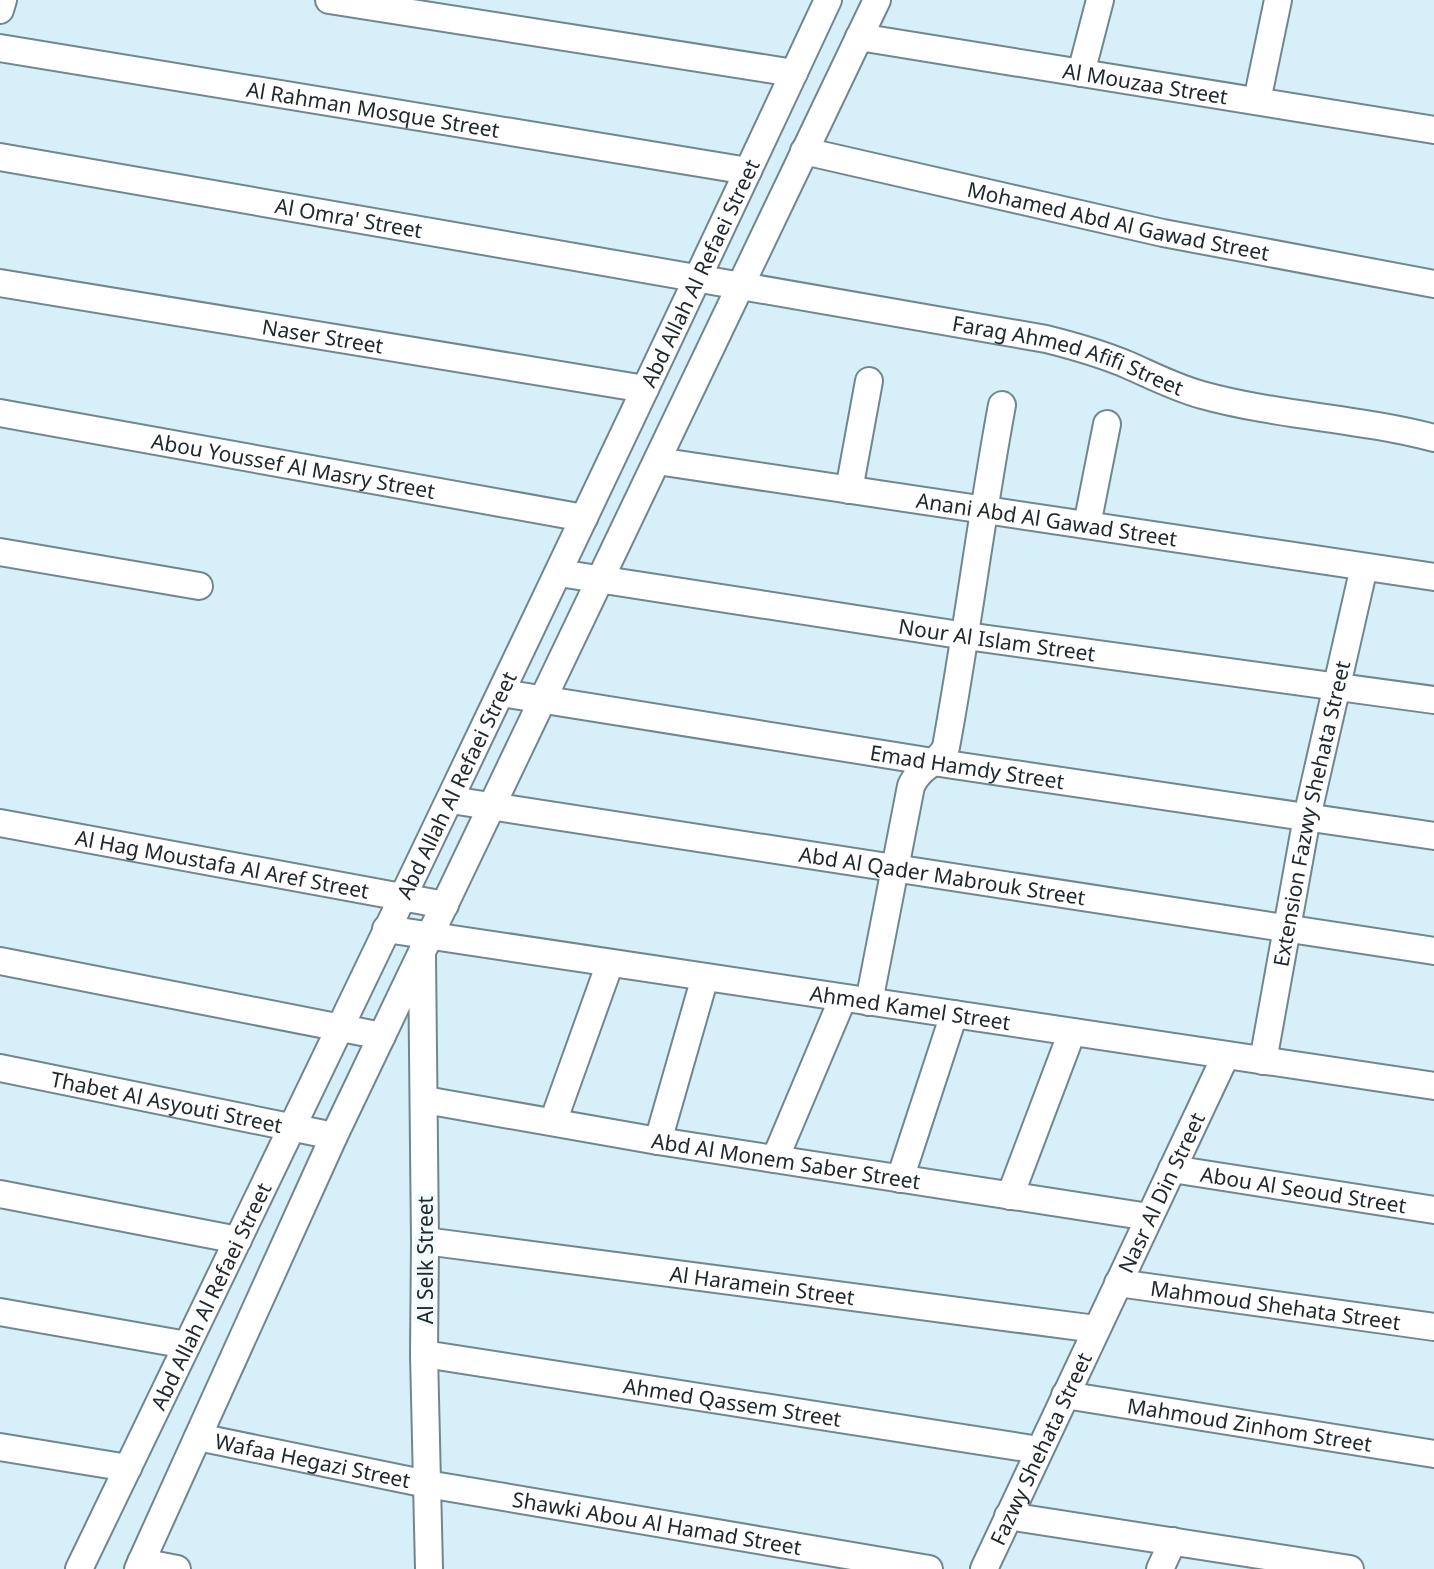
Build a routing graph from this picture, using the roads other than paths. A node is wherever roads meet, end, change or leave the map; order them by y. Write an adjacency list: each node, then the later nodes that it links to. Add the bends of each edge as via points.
1 (3, 0): 7 (street)
2 (329, 0): 10 (street)
3 (828, 0): 10 (street, Abd Allah Al Refaei Street)
4 (877, 0): 8 (street, Abd Allah Al Refaei Street)
5 (1100, 0): 11 (street)
6 (1278, 0): 12 (street)
7 (0, 9)
8 (859, 37): 11 (street, Al Mouzaa Street); 14 (street, Abd Allah Al Refaei Street)
9 (0, 48): 16 (street, Al Rahman Mosque Street)
10 (794, 73): 16 (street, Abd Allah Al Refaei Street)
11 (1081, 73): 12 (street, Al Mouzaa Street)
12 (1256, 101): 13 (street, Al Mouzaa Street)
13 (1434, 129)
14 (804, 151): 19 (street, Mohamed Abd Al Gawad Street, via 1163,233); 20 (street, Abd Allah Al Refaei Street)
15 (0, 157): 17 (street, Al Omra' Street)
16 (748, 172): 17 (street, Abd Allah Al Refaei Street)
17 (698, 278): 20 (street, Farag Ahmed Afifi Street); 22 (street, Abd Allah Al Refaei Street)
18 (0, 283): 22 (street, Naser Street)
19 (1434, 284)
20 (740, 287): 26 (street, Farag Ahmed Afifi Street, via 1046,339 1088,350 1202,395); 27 (street, Abd Allah Al Refaei Street)
21 (869, 381): 28 (street)
22 (645, 389): 30 (street, Abd Allah Al Refaei Street)
23 (1002, 405): 29 (street)
24 (0, 413): 30 (street, Abou Youssef Al Masry Street)
25 (1107, 424): 31 (street)
26 (1434, 438)
27 (657, 461): 28 (street, Anani Abd Al Gawad Street); 36 (street, Abd Allah Al Refaei Street)
28 (849, 490): 29 (street, Anani Abd Al Gawad Street)
29 (983, 509): 31 (street, Anani Abd Al Gawad Street); 38 (street)
30 (584, 518): 34 (street, Abd Allah Al Refaei Street)
31 (1087, 526): 33 (street, Anani Abd Al Gawad Street)
32 (0, 552): 37 (street)
33 (1364, 567): 35 (street, Anani Abd Al Gawad Street); 39 (street, Extension Fazwy Shehata Street)
34 (559, 573): 36 (street, Nour Al Islam Street); 40 (street, Abd Allah Al Refaei Street)
35 (1434, 577)
36 (601, 580): 38 (street, Nour Al Islam Street); 42 (street, Abd Allah Al Refaei Street)
37 (198, 586)
38 (966, 636): 39 (street, Nour Al Islam Street); 43 (street, via 946,747)
39 (1337, 685): 41 (street, Nour Al Islam Street); 46 (street, Extension Fazwy Shehata Street)
40 (502, 693): 42 (street, Emad Hamdy Street); 44 (street, Abd Allah Al Refaei Street)
41 (1434, 699)
42 (543, 701): 43 (street, Emad Hamdy Street); 45 (street, Abd Allah Al Refaei Street)
43 (933, 762): 46 (street, Emad Hamdy Street); 49 (street, via 911,786)
44 (451, 800): 45 (street, Abd Al Qader Mabrouk Street); 50 (street, Abd Allah Al Refaei Street)
45 (492, 806): 49 (street, Abd Al Qader Mabrouk Street); 51 (street, Abd Allah Al Refaei Street)
46 (1307, 817): 48 (street, Emad Hamdy Street); 52 (street, Extension Fazwy Shehata Street)
47 (0, 822): 50 (street, Al Hag Moustafa Al Aref Street)
48 (1434, 836)
49 (895, 867): 52 (street, Abd Al Qader Mabrouk Street); 59 (street)
50 (404, 896): 51 (street, Al Hag Moustafa Al Aref Street); 53 (street, Abd Allah Al Refaei Street)
51 (445, 905): 54 (street, Abd Allah Al Refaei Street)
52 (1289, 928): 55 (street, Abd Al Qader Mabrouk Street); 65 (street, Extension Fazwy Shehata Street)
53 (386, 929): 54 (street, Ahmed Kamel Street); 61 (street, Abd Allah Al Refaei Street)
54 (426, 944): 57 (street, Ahmed Kamel Street); 63 (street, Abd Allah Al Refaei Street); 68 (street, Al Selk Street)
55 (1434, 951)
56 (0, 961): 61 (street)
57 (610, 963): 58 (street, Ahmed Kamel Street); 69 (street)
58 (705, 977): 59 (street, Ahmed Kamel Street); 72 (street)
59 (856, 1000): 60 (street, Ahmed Kamel Street); 73 (street)
60 (954, 1014): 62 (street, Ahmed Kamel Street); 75 (street)
61 (341, 1027): 63 (street); 70 (street, Abd Allah Al Refaei Street)
62 (1072, 1032): 64 (street, Ahmed Kamel Street); 77 (street)
63 (382, 1036): 71 (street, Abd Allah Al Refaei Street)
64 (1226, 1055): 65 (street, Ahmed Kamel Street); 74 (street, Nasr Al Din Street)
65 (1263, 1061): 67 (street, Ahmed Kamel Street)
66 (0, 1068): 70 (street, Thabet Al Asyouti Street)
67 (1434, 1086)
68 (425, 1100): 69 (street, Abd Al Monem Saber Street); 81 (street, Al Selk Street)
69 (553, 1122): 72 (street, Abd Al Monem Saber Street)
70 (292, 1128): 71 (street, Thabet Al Asyouti Street); 80 (street, Abd Allah Al Refaei Street)
71 (334, 1136): 89 (street, Abd Allah Al Refaei Street)
72 (658, 1141): 73 (street, Abd Al Monem Saber Street)
73 (775, 1159): 75 (street, Abd Al Monem Saber Street)
74 (1172, 1169): 78 (street, Abou Al Seoud Street); 79 (street, Nasr Al Din Street)
75 (900, 1179): 77 (street, Abd Al Monem Saber Street)
76 (0, 1194): 80 (street)
77 (1010, 1196): 79 (street, Abd Al Monem Saber Street)
78 (1434, 1210)
79 (1149, 1217): 82 (street, Nasr Al Din Street)
80 (238, 1240): 86 (street, Abd Allah Al Refaei Street)
81 (425, 1241): 85 (street, Al Haramein Street); 87 (street, Al Selk Street)
82 (1118, 1283): 84 (street, Mahmoud Shehata Street); 85 (street, Nasr Al Din Street)
83 (0, 1312): 86 (street)
84 (1434, 1327)
85 (1096, 1329): 88 (street, Fazwy Shehata Street)
86 (187, 1345): 93 (street, Abd Allah Al Refaei Street)
87 (424, 1354): 91 (street, Ahmed Qassem Street); 94 (street, Al Selk Street)
88 (1065, 1395): 91 (street, Fazwy Shehata Street); 92 (street, Mahmoud Zinhom Street)
89 (198, 1437): 94 (street, Wafaa Hegazi Street); 97 (street, Abd Allah Al Refaei Street)
90 (0, 1447): 93 (street)
91 (1039, 1450): 95 (street, Fazwy Shehata Street)
92 (1434, 1454)
93 (128, 1468): 99 (street, Abd Allah Al Refaei Street)
94 (427, 1484): 101 (street, Al Selk Street); 102 (street, Shawki Abou Al Hamad Street)
95 (1009, 1516): 96 (street); 103 (street, Fazwy Shehata Street)
96 (1173, 1541): 98 (street); 104 (street)
97 (139, 1566): 100 (street)
98 (1314, 1566): 105 (street)
99 (79, 1569)
100 (177, 1569)
101 (429, 1569)
102 (929, 1569)
103 (984, 1569)
104 (1160, 1569)
105 (1350, 1569)

